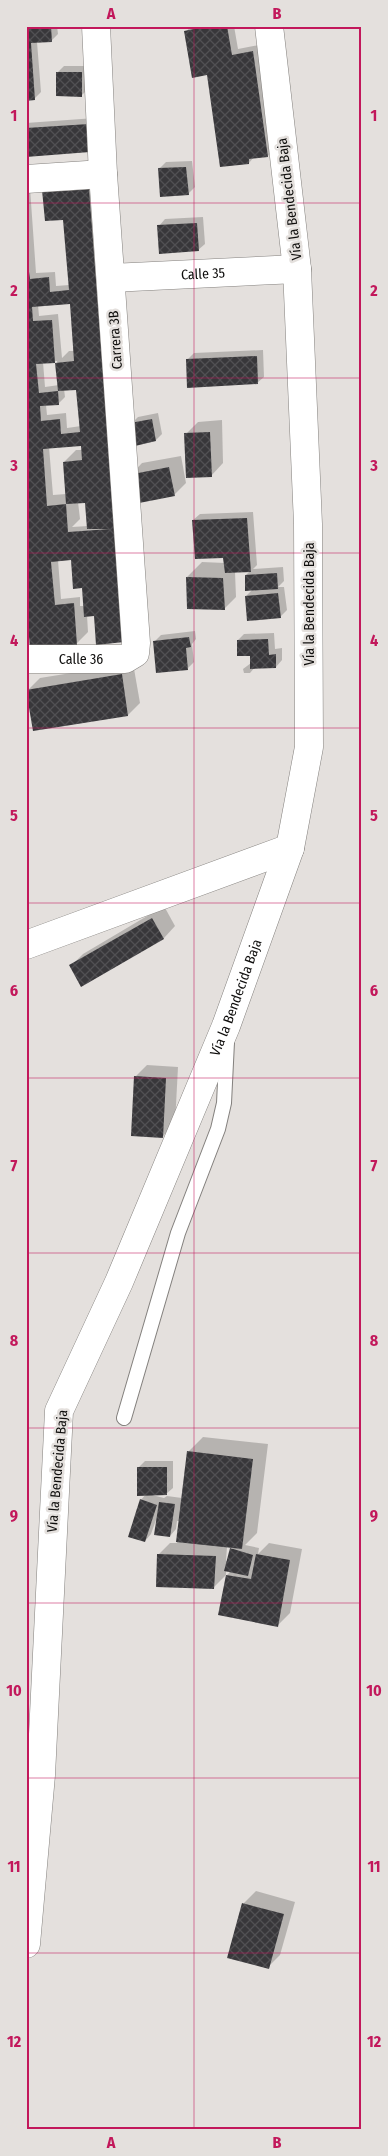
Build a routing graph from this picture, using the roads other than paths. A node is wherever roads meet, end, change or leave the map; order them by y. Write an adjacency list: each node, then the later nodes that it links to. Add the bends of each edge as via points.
1 (96, 26): 3 (street, Carrera 3B)
2 (268, 26): 5 (street, Vía la Bendecida Baja)
3 (103, 174): 4 (street); 6 (street, Carrera 3B)
4 (26, 179)
5 (297, 269): 6 (street, Calle 35); 9 (street, Vía la Bendecida Baja, via 308,524 309,747)
6 (111, 278): 7 (street, Carrera 3B)
7 (135, 653): 8 (street, Calle 36, via 125,659)
8 (26, 659)
9 (290, 848): 10 (street); 11 (street, Vía la Bendecida Baja)
10 (26, 945)
11 (226, 1026): 12 (lane, via 224,1103 218,1128 178,1233); 13 (street, Vía la Bendecida Baja, via 119,1282 59,1411)
12 (124, 1418)
13 (36, 1643): 14 (street, Vía la Bendecida Baja, via 41,1775)
14 (26, 1944)

